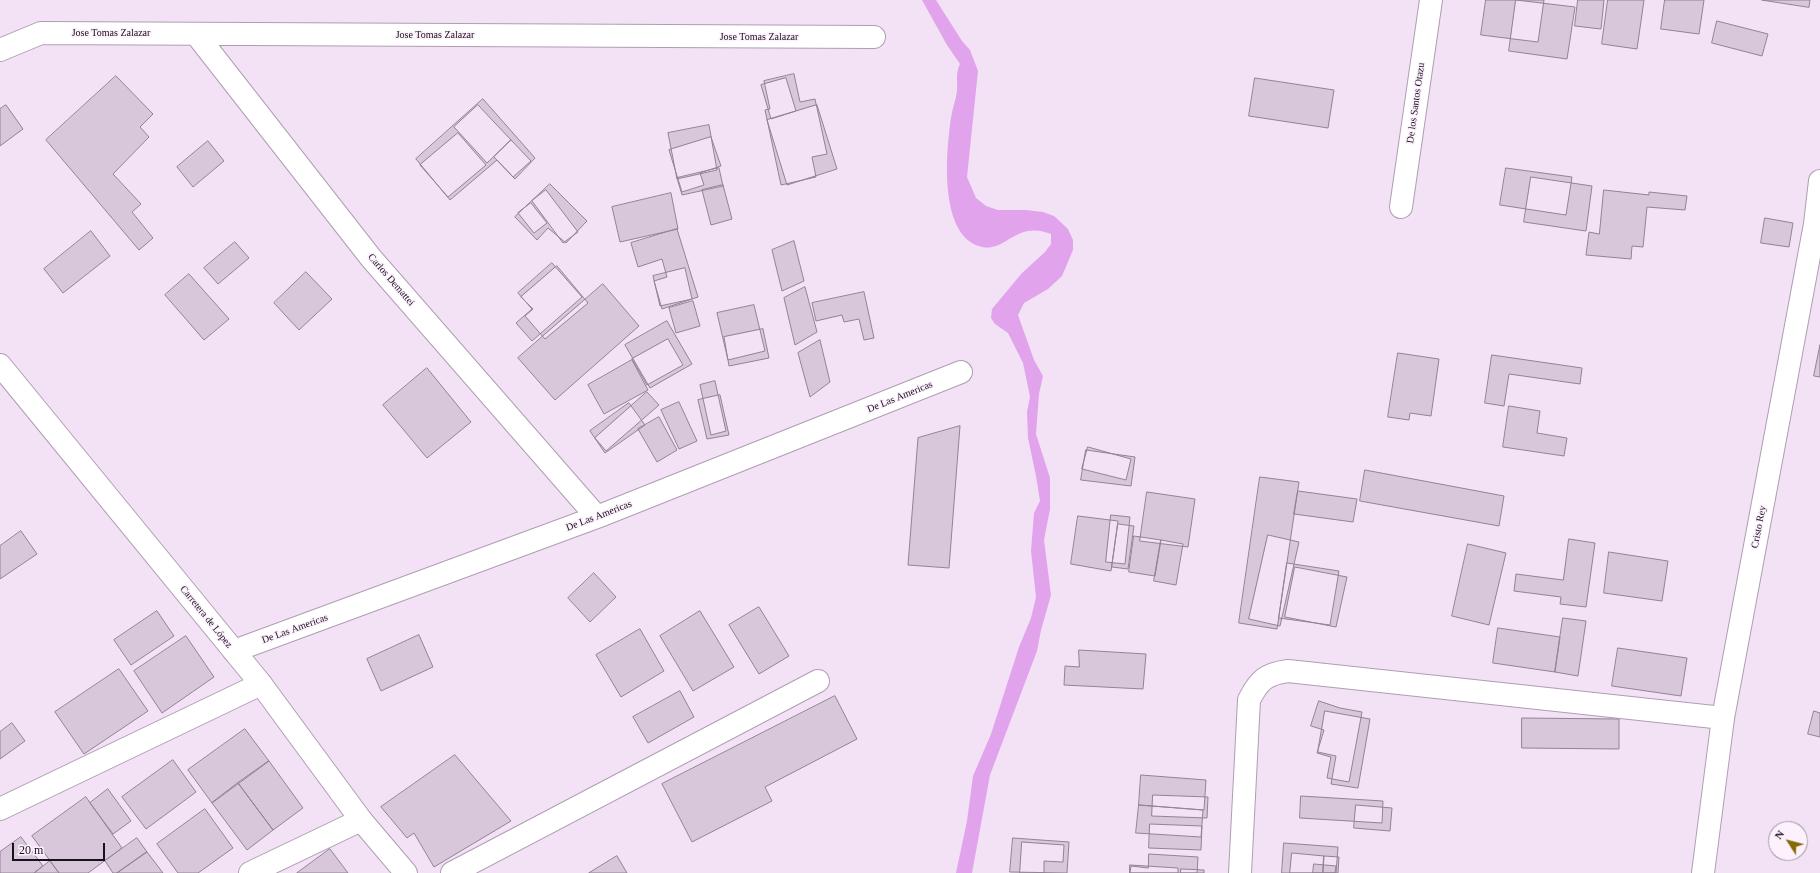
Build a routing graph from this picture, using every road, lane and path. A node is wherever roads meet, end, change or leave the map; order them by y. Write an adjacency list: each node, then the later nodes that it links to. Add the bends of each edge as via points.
1 (1431, 0): 6 (street, De los Santos Otazu)
2 (196, 34): 3 (street, Jose Tomas Zalazar); 4 (street, Jose Tomas Zalazar, via 41,33); 9 (street, Carlos Demattei, via 371,258)
3 (874, 37)
4 (0, 50)
5 (1820, 182): 13 (street, Cristo Rey, via 1813,232)
6 (1401, 206)
7 (0, 365): 10 (street, Carretera de López)
8 (961, 372): 9 (street, De Las Americas)
9 (597, 517): 10 (street, De Las Americas)
10 (234, 651): 12 (street, Carretera de López)
11 (818, 681): 18 (street)
12 (261, 684): 14 (street); 15 (street, Carretera de López)
13 (1723, 718): 19 (street, via 1288,671 1273,673 1257,684 1249,700); 20 (street, Cristo Rey)
14 (0, 809)
15 (361, 820): 16 (street); 17 (street, Carretera de López)
16 (250, 873)
17 (406, 873)
18 (452, 873)
19 (1240, 873)
20 (1703, 873)

